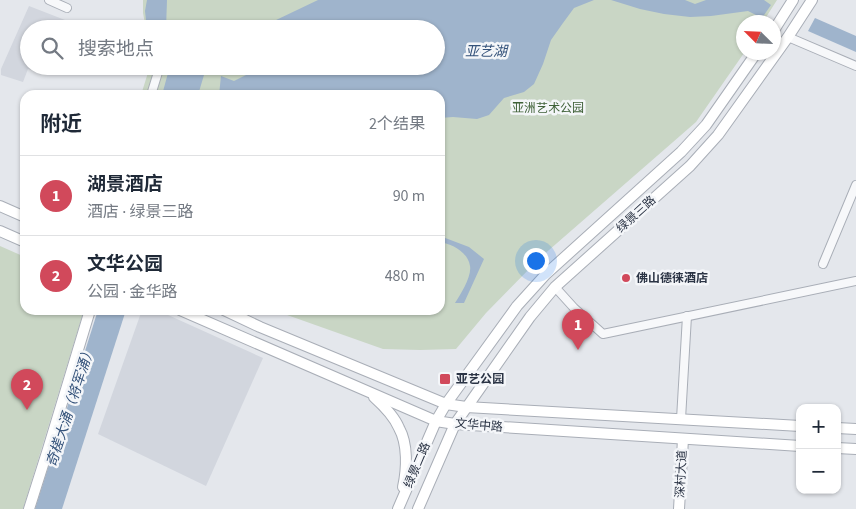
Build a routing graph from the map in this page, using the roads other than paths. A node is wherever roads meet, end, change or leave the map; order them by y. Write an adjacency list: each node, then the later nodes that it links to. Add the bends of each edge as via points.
1 (793, 0): 5 (main road)
2 (812, 0): 6 (main road, 绿景三路)
3 (52, 1): 4 (street)
4 (67, 8)
5 (781, 19)
6 (788, 37): 8 (street); 18 (main road, 绿景三路, via 718,136 696,160)
7 (751, 60): 24 (main road, 绿景三路, via 706,124 681,152 546,274 517,306)
8 (856, 66)
9 (157, 75): 10 (street)
10 (152, 90)
11 (856, 185): 16 (street)
12 (0, 206): 13 (main road)
13 (20, 215)
14 (0, 232): 15 (main road)
15 (20, 240)
16 (822, 264)
17 (856, 281): 22 (street)
18 (555, 287): 22 (street, via 603,334); 25 (main road, 绿景三路)
19 (88, 315): 36 (main road)
20 (192, 315): 23 (main road, 文华中路)
21 (235, 315): 24 (main road, 文华中路)
22 (687, 316): 26 (street)
23 (368, 391): 27 (main road, 文华中路); 37 (main road, via 387,409 400,428 406,452 405,480)
24 (446, 404): 25 (main road, 文华中路); 27 (main road, 绿景三路)
25 (466, 407): 26 (main road, 文华中路); 28 (main road, 绿景三路)
26 (681, 419): 29 (main road, 文华中路)
27 (436, 421): 28 (main road, 文华中路); 37 (main road, 绿景二路)
28 (455, 424): 32 (main road, 文华中路); 38 (main road, 绿景二路)
29 (796, 426)
30 (841, 428): 31 (main road)
31 (856, 429)
32 (683, 439): 33 (main road, 文华中路); 39 (main road, 深村大道)
33 (796, 446)
34 (841, 448): 35 (main road)
35 (856, 450)
36 (28, 509)
37 (398, 509)
38 (418, 509)
39 (679, 509)

